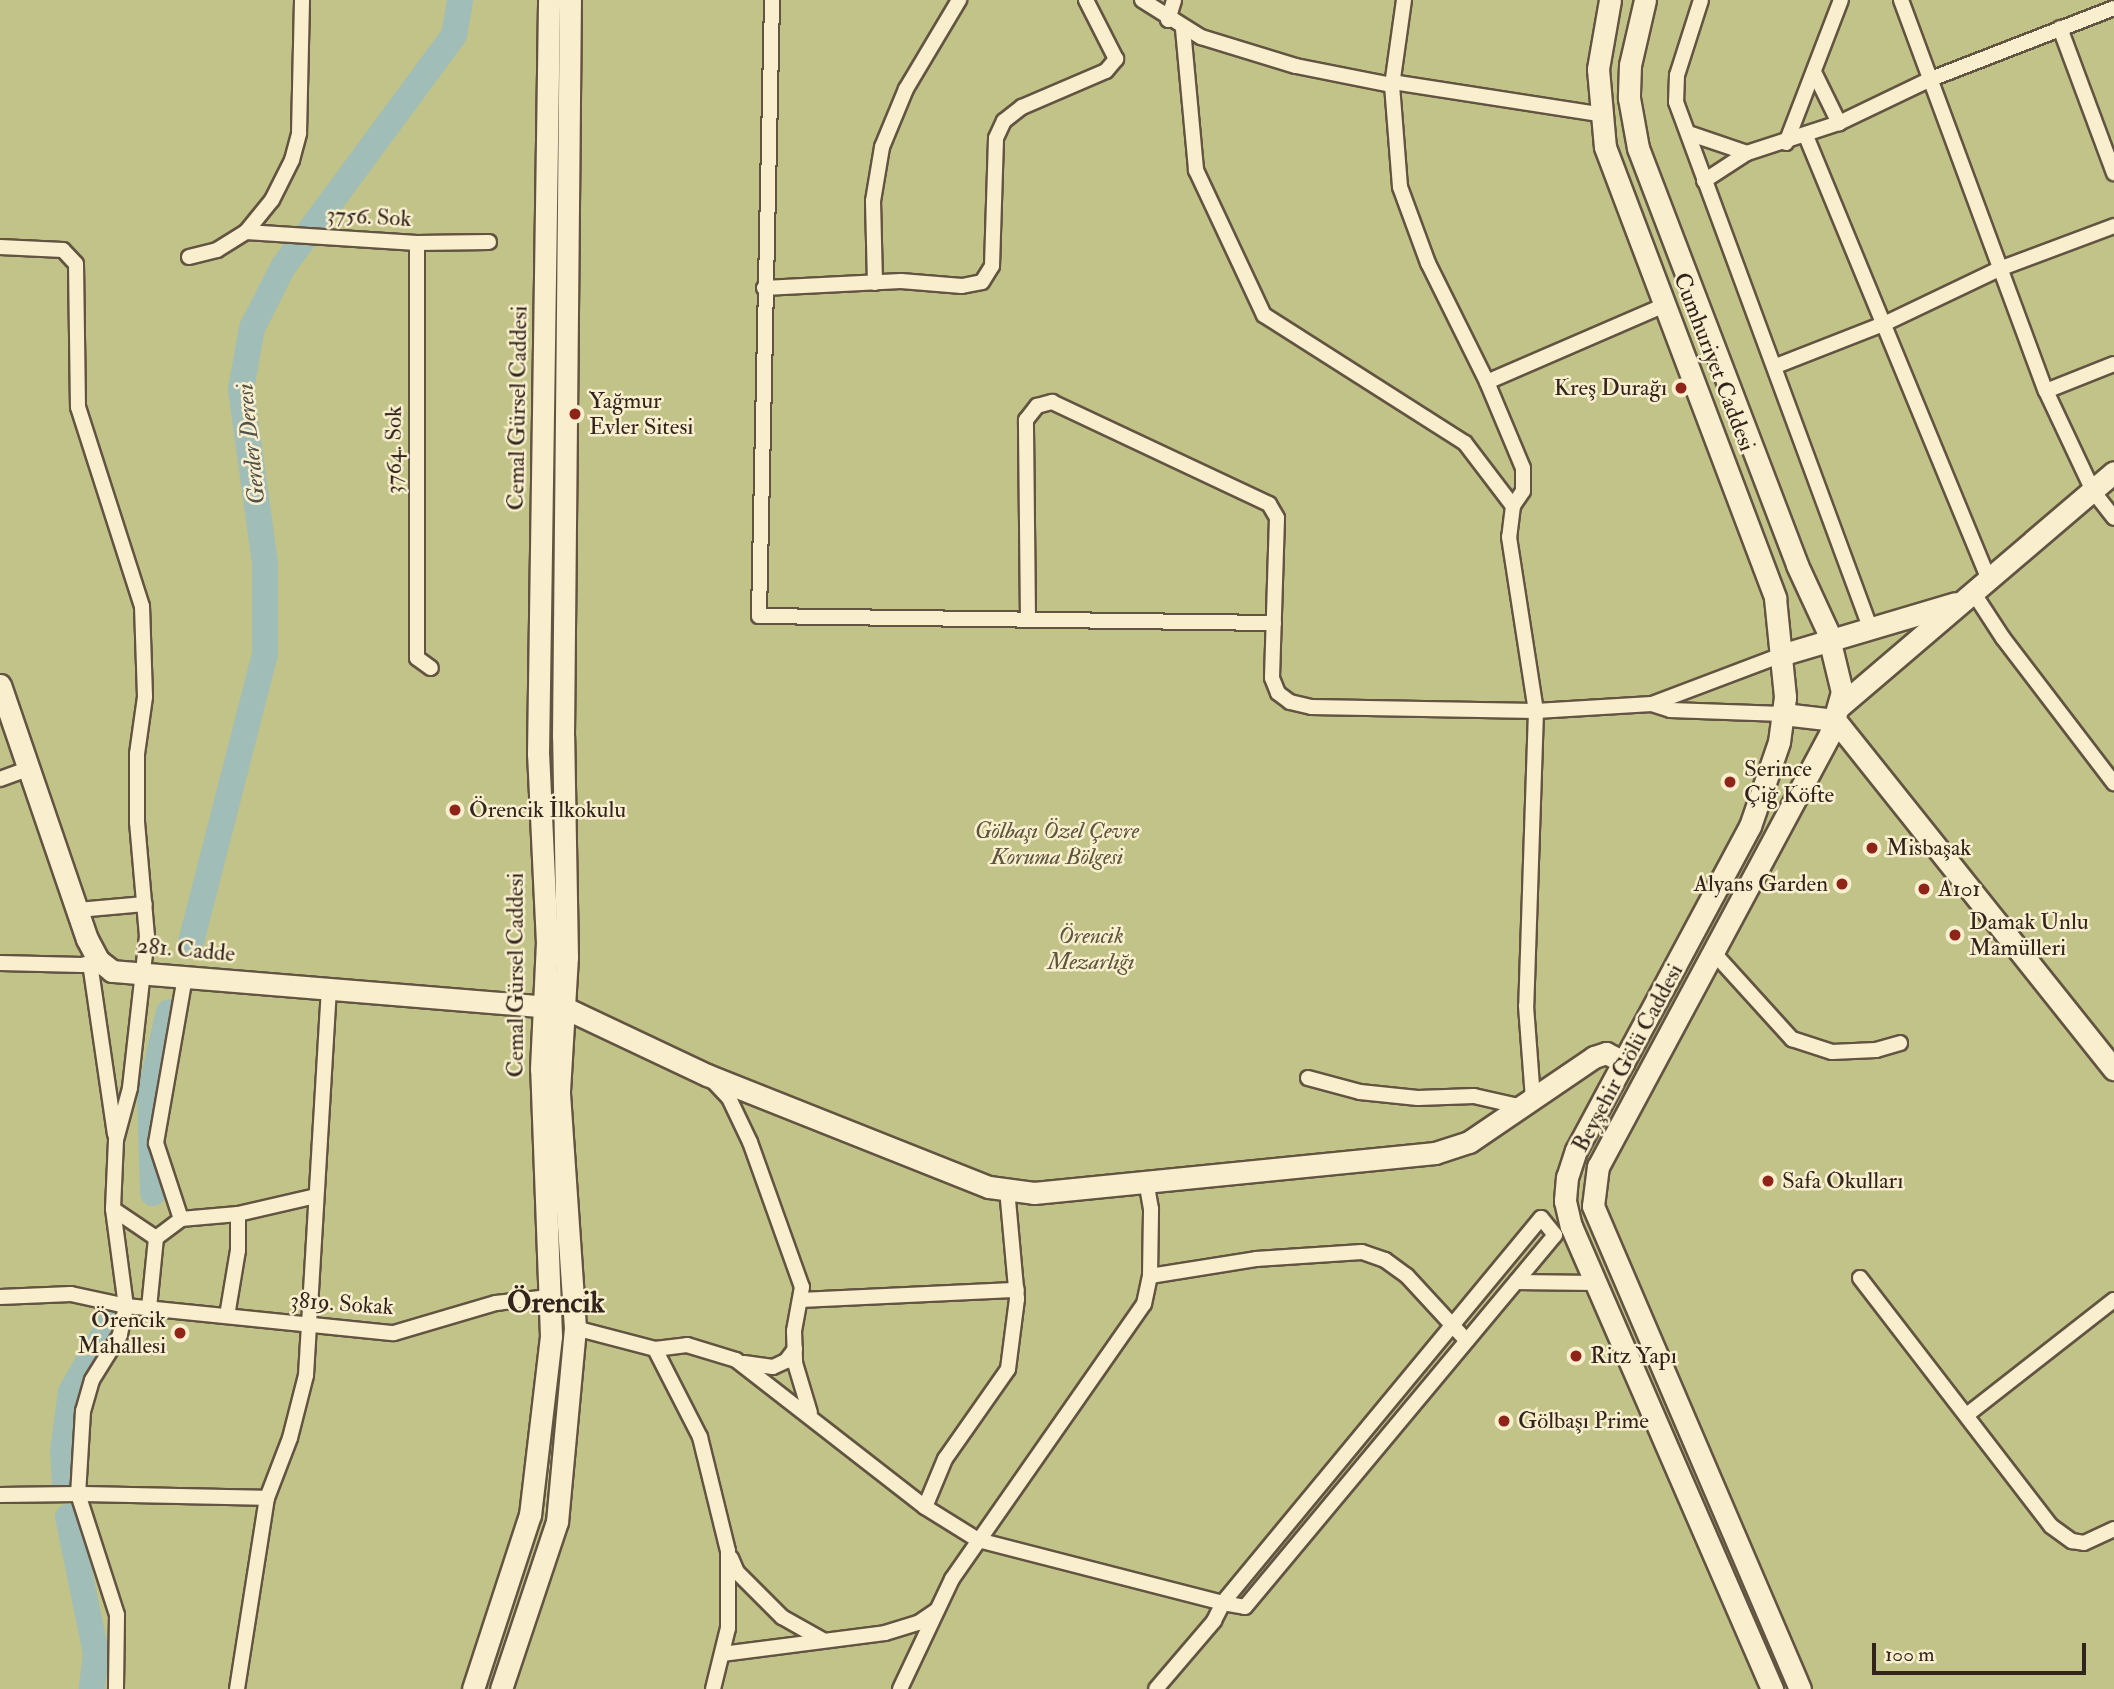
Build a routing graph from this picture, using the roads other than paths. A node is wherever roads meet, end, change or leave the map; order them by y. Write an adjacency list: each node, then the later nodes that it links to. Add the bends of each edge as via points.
1 (302, 0): 31 (street, via 297,148 272,200)
2 (549, 0): 72 (street, Cemal Gürsel Caddesi, via 538,754)
3 (570, 0): 72 (street, Cemal Gürsel Caddesi)
4 (772, 0): 38 (street)
5 (959, 0): 37 (street, via 906,89 882,147 874,184)
6 (1086, 0): 37 (street, via 1116,59 1106,71 1022,107 1004,121 996,138 992,266 982,282 962,286)
7 (1142, 0): 16 (street)
8 (1174, 0): 16 (street)
9 (1404, 0): 21 (street)
10 (1610, 0): 22 (street, Cumhuriyet Caddesi, via 1599,53)
11 (1645, 0): 53 (street, Cumhuriyet Caddesi, via 1630,65 1629,98 1638,148)
12 (1701, 0): 24 (street, via 1674,91)
13 (1841, 0): 19 (street)
14 (1901, 0): 20 (street)
15 (2114, 8): 17 (street)
16 (1168, 20): 18 (street)
17 (2060, 28): 20 (street); 28 (street)
18 (1184, 29): 21 (street, via 1296,66); 47 (street, via 1196,170 1264,315 1465,443)
19 (1815, 74): 23 (street); 26 (street)
20 (1931, 79): 23 (street); 36 (street)
21 (1392, 83): 22 (street); 43 (street, via 1396,163 1409,214 1455,324)
22 (1599, 114): 39 (street, Cumhuriyet Caddesi, via 1610,166)
23 (1839, 123): 25 (street)
24 (1688, 133): 27 (street); 29 (street)
25 (1806, 136): 26 (street); 40 (street)
26 (1786, 143): 27 (street)
27 (1747, 153): 29 (street)
28 (2114, 173)
29 (1704, 181): 42 (street)
30 (2114, 226): 36 (street)
31 (246, 232): 33 (street, 3756. Sok); 35 (street, via 217,250)
32 (489, 242): 33 (street, 3756. Sok)
33 (416, 243): 55 (street, 3764. Sok, via 417,658)
34 (0, 247): 64 (street, via 64,250 76,264 78,407 142,606 145,697 136,754)
35 (189, 257)
36 (1998, 269): 40 (street); 44 (street)
37 (875, 284): 38 (street)
38 (764, 288): 50 (street, via 759,616)
39 (1665, 305): 43 (street); 54 (street, Cumhuriyet Caddesi, via 1775,598)
40 (1886, 323): 42 (street); 49 (street)
41 (2114, 364): 44 (street)
42 (1776, 366): 52 (street)
43 (1487, 382): 47 (street, via 1523,468 1523,491)
44 (2046, 391): 46 (street)
45 (2114, 472): 46 (street)
46 (2093, 491): 48 (street); 49 (street)
47 (1513, 506): 58 (street, via 1509,537)
48 (2114, 518)
49 (1973, 591): 52 (street); 59 (street); 63 (street, via 2003,638)
50 (1028, 619): 51 (street); 51 (street, via 1026,420 1037,406 1052,402 1269,504 1277,518)
51 (1274, 623): 58 (street, via 1272,678 1278,693 1290,702 1311,707)
52 (1871, 630): 53 (street)
53 (1831, 642): 54 (street); 59 (street, via 1841,681)
54 (1784, 654): 57 (street); 60 (street, Cumhuriyet Caddesi)
55 (431, 668)
56 (0, 685): 61 (street)
57 (1652, 704): 58 (street); 60 (street, via 1670,710)
58 (1536, 712): 82 (street, via 1526,1006)
59 (1838, 713): 60 (street); 66 (street, Beyşehir Gölü Caddesi); 77 (street)
60 (1783, 715): 73 (street, Cumhuriyet Caddesi, via 1779,742 1750,826)
61 (30, 768): 62 (street); 65 (street)
62 (0, 779)
63 (2114, 783)
64 (145, 904): 65 (street); 69 (street, via 148,936)
65 (78, 910): 67 (street)
66 (1713, 952): 74 (street, via 1792,1039 1832,1052 1876,1050); 75 (street, Beyşehir Gölü Caddesi)
67 (94, 961): 68 (street); 69 (street, 281. Cadde, via 111,971); 83 (street)
68 (0, 962)
69 (141, 973): 70 (street, 281. Cadde); 83 (street, via 130,1088)
70 (185, 976): 71 (street, 281. Cadde); 91 (street, via 171,1078 156,1143)
71 (329, 988): 72 (street, 281. Cadde); 86 (street)
72 (554, 1008): 78 (street); 100 (street, Cemal Gürsel Caddesi, via 541,1069); 108 (street, Cemal Gürsel Caddesi)
73 (1639, 1035): 75 (street); 76 (street, Cumhuriyet Caddesi)
74 (1900, 1043)
75 (1662, 1046): 81 (street, Beyşehir Gölü Caddesi)
76 (1624, 1062): 80 (street, Cumhuriyet Caddesi); 82 (street, via 1606,1053 1594,1057)
77 (2114, 1069)
78 (708, 1075): 85 (street, via 958,1177); 101 (street, via 729,1098 750,1142 799,1276)
79 (1308, 1078): 82 (street, via 1360,1092)
80 (1609, 1090): 81 (street); 88 (street, Cumhuriyet Caddesi, via 1569,1168)
81 (1632, 1101): 87 (street, Beyşehir Gölü Caddesi, via 1598,1166)
82 (1528, 1103): 84 (street, via 1469,1142 1436,1153)
83 (116, 1140): 89 (street)
84 (1146, 1181): 85 (street, via 1034,1192); 94 (street, via 1151,1209)
85 (1007, 1190): 98 (street)
86 (316, 1196): 90 (street); 107 (street)
87 (1593, 1200): 88 (street); 134 (street, Beyşehir Gölü Caddesi, via 1610,1254)
88 (1566, 1205): 92 (street); 97 (street)
89 (113, 1209): 93 (street); 103 (street)
90 (238, 1214): 91 (street); 105 (street, via 238,1250)
91 (181, 1219): 93 (street)
92 (1548, 1227): 96 (street, via 1555,1236); 106 (street, via 1541,1219)
93 (156, 1238): 104 (street)
94 (1150, 1276): 106 (street, via 1256,1259 1362,1252 1385,1260 1407,1276); 120 (street, via 1144,1304)
95 (1860, 1278): 114 (street)
96 (1516, 1282): 97 (street); 109 (street)
97 (1595, 1283): 133 (street)
98 (1017, 1290): 101 (street); 118 (street, via 1008,1369 945,1459)
99 (0, 1297): 103 (street, 3819. Sokak, via 71,1294)
100 (549, 1297): 107 (street, 3819. Sokak, via 496,1303 403,1332); 128 (street, Cemal Gürsel Caddesi, via 551,1336 530,1515)
101 (802, 1300): 111 (street)
102 (2114, 1300): 114 (street)
103 (127, 1306): 104 (street, 3819. Sokak); 115 (street, via 120,1335 92,1380 83,1411)
104 (149, 1308): 105 (street, 3819. Sokak)
105 (226, 1316): 107 (street, 3819. Sokak)
106 (1453, 1324): 109 (street); 122 (street)
107 (309, 1327): 117 (street, via 306,1375 290,1438)
108 (575, 1328): 110 (street); 129 (street, Cemal Gürsel Caddesi, via 556,1522)
109 (1467, 1340): 122 (street, via 1245,1607)
110 (655, 1349): 112 (street, via 687,1345); 121 (street, via 700,1437)
111 (795, 1349): 112 (street, via 774,1367); 113 (street)
112 (736, 1360): 113 (street)
113 (810, 1413): 118 (street)
114 (1968, 1414): 119 (street, via 2060,1533 2084,1543)
115 (78, 1494): 116 (street); 117 (street); 126 (street, via 117,1615)
116 (0, 1495)
117 (267, 1498): 127 (street)
118 (925, 1507): 120 (street)
119 (2114, 1529)
120 (978, 1540): 122 (street); 123 (street)
121 (728, 1551): 124 (street, via 737,1572 782,1617); 125 (street, via 728,1628)
122 (1223, 1603): 132 (street)
123 (937, 1610): 124 (street, via 918,1623 885,1633); 131 (street)
124 (824, 1640): 125 (street)
125 (722, 1654): 130 (street)
126 (116, 1689)
127 (237, 1689)
128 (473, 1689)
129 (501, 1689)
130 (713, 1689)
131 (900, 1689)
132 (1156, 1689)
133 (1772, 1689)
134 (1800, 1689)

